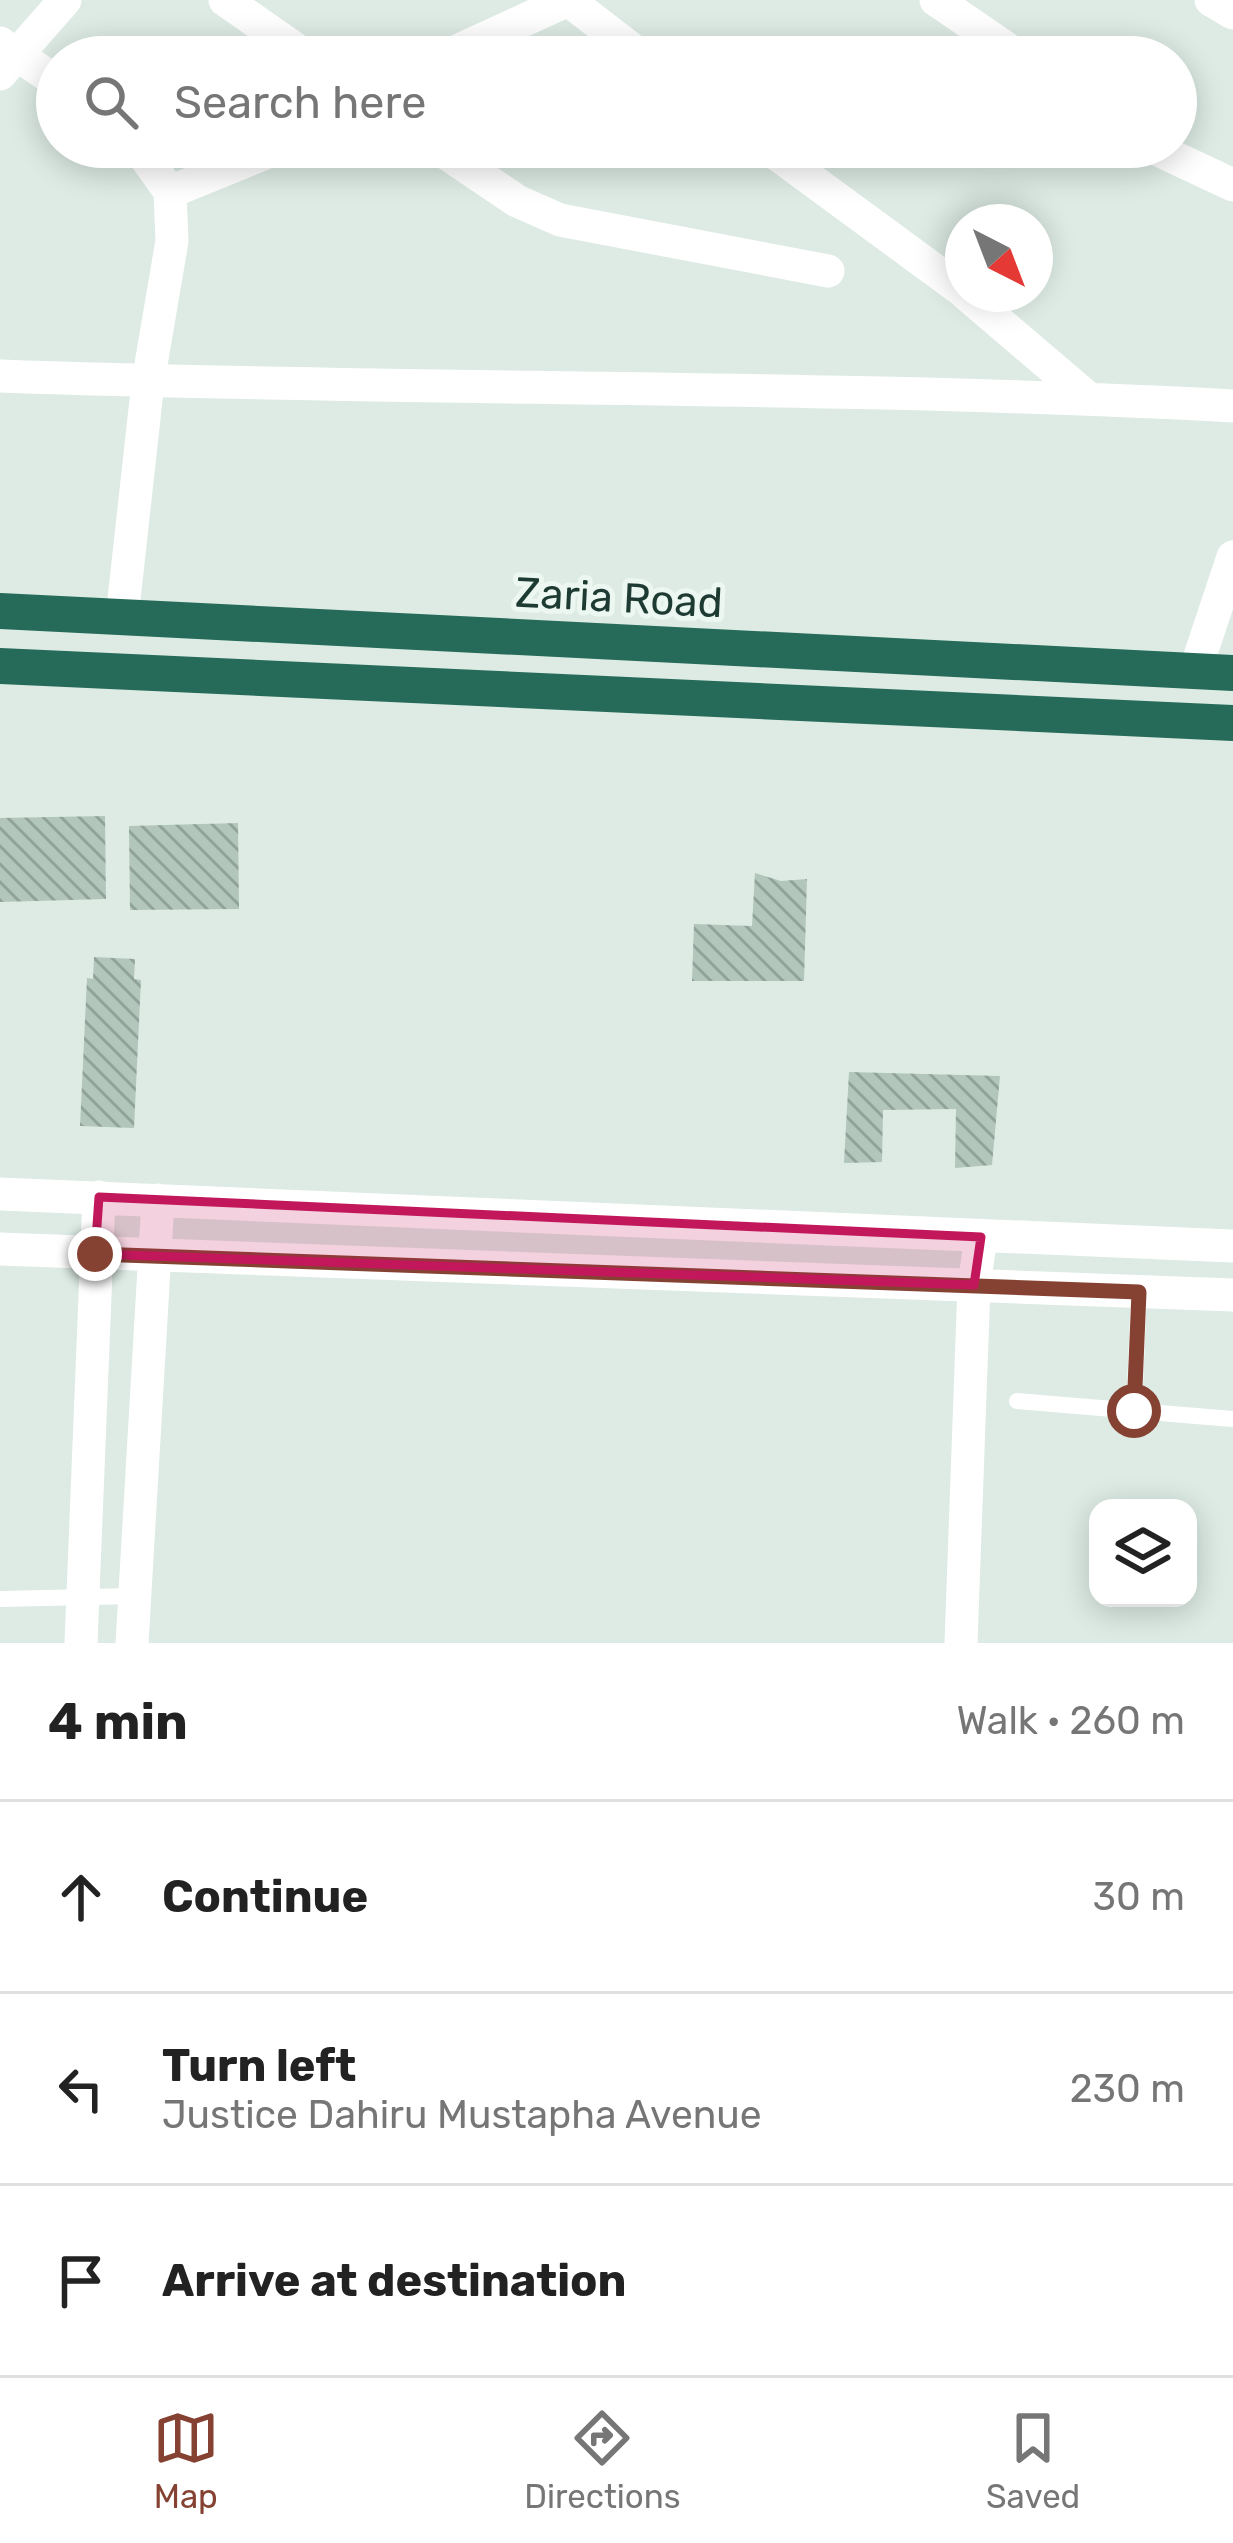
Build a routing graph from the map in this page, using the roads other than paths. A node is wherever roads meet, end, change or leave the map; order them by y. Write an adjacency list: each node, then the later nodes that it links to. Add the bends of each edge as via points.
1 (65, 0): 11 (street)
2 (225, 0): 7 (street)
3 (936, 0): 10 (street)
4 (1211, 0): 6 (street)
5 (582, 3): 8 (street); 9 (street)
6 (1233, 13)
7 (277, 36)
8 (498, 36)
9 (619, 36)
10 (988, 36)
11 (6, 57): 12 (street)
12 (36, 72)
13 (153, 168): 19 (street)
14 (229, 168): 19 (street)
15 (468, 168): 20 (street, via 560,220)
16 (795, 168): 21 (street)
17 (1196, 168): 18 (street)
18 (1233, 185)
19 (170, 192): 24 (street, via 172,241)
20 (828, 271)
21 (945, 278)
22 (987, 312): 25 (street)
23 (0, 376): 24 (street)
24 (148, 382): 25 (street); 29 (street)
25 (1088, 398): 26 (street)
26 (1233, 406)
27 (1233, 556): 31 (street)
28 (0, 611): 29 (highway, Zaria Road)
29 (122, 617): 31 (highway, Zaria Road)
30 (0, 666): 33 (highway)
31 (1195, 671): 32 (highway, Zaria Road)
32 (1233, 673)
33 (1233, 723)
34 (0, 1193): 35 (street)
35 (100, 1197): 36 (street); 40 (street)
36 (158, 1200): 37 (street); 41 (street)
37 (980, 1237): 38 (street); 42 (street)
38 (1233, 1246)
39 (0, 1249): 40 (street)
40 (95, 1254): 41 (street); 49 (street)
41 (152, 1255): 42 (street); 48 (street)
42 (974, 1285): 43 (street); 53 (street)
43 (1139, 1292): 44 (street); 46 (lane)
44 (1233, 1295)
45 (1016, 1401): 46 (lane)
46 (1134, 1411): 47 (lane)
47 (1232, 1419)
48 (134, 1596): 49 (lane); 52 (street)
49 (83, 1597): 50 (lane); 51 (street)
50 (0, 1599)
51 (81, 1643)
52 (131, 1643)
53 (961, 1643)

